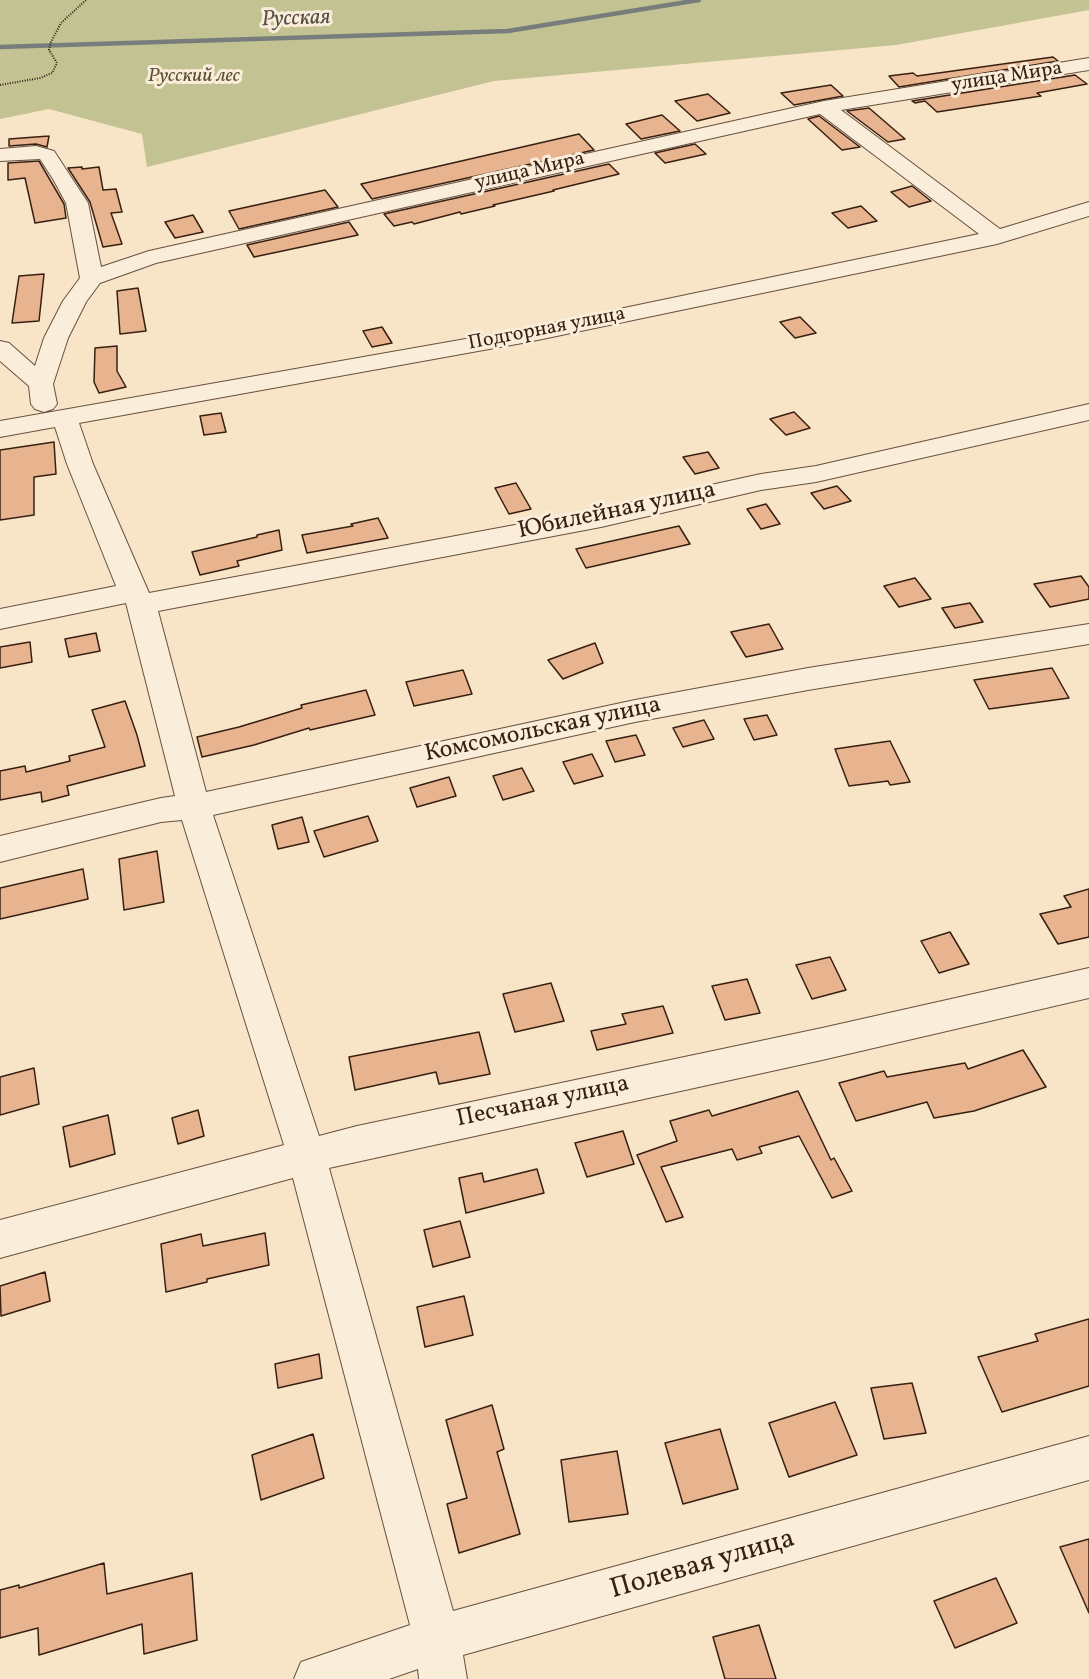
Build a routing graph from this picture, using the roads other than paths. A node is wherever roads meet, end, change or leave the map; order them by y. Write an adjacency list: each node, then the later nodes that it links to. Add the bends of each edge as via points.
1 (1089, 64): 2 (street, улица Мира)
2 (824, 107): 5 (street); 6 (street, улица Мира, via 149,258)
3 (0, 155): 6 (street, via 46,155 64,179 77,203)
4 (1089, 209): 5 (street, Подгорная улица)
5 (997, 237): 10 (street, Подгорная улица, via 528,335)
6 (92, 278): 7 (street, via 75,301)
7 (23, 342): 8 (street); 8 (street)
8 (41, 384): 10 (street)
9 (1089, 412): 12 (street, Юбилейная улица, via 601,518)
10 (56, 419): 11 (street, Подгорная улица); 12 (street, via 80,464)
11 (0, 429)
12 (138, 598): 13 (street, Юбилейная улица); 15 (street)
13 (0, 619)
14 (1089, 634): 15 (street, Комсомольская улица, via 635,711)
15 (194, 807): 16 (street, Комсомольская улица, via 161,810); 18 (street)
16 (0, 849)
17 (1089, 982): 18 (street, Песчаная улица, via 357,1143)
18 (307, 1158): 19 (street, Песчаная улица); 21 (street)
19 (0, 1239)
20 (1089, 1458): 21 (street, Полевая улица)
21 (440, 1659): 22 (street, Полевая улица)
22 (318, 1679)

